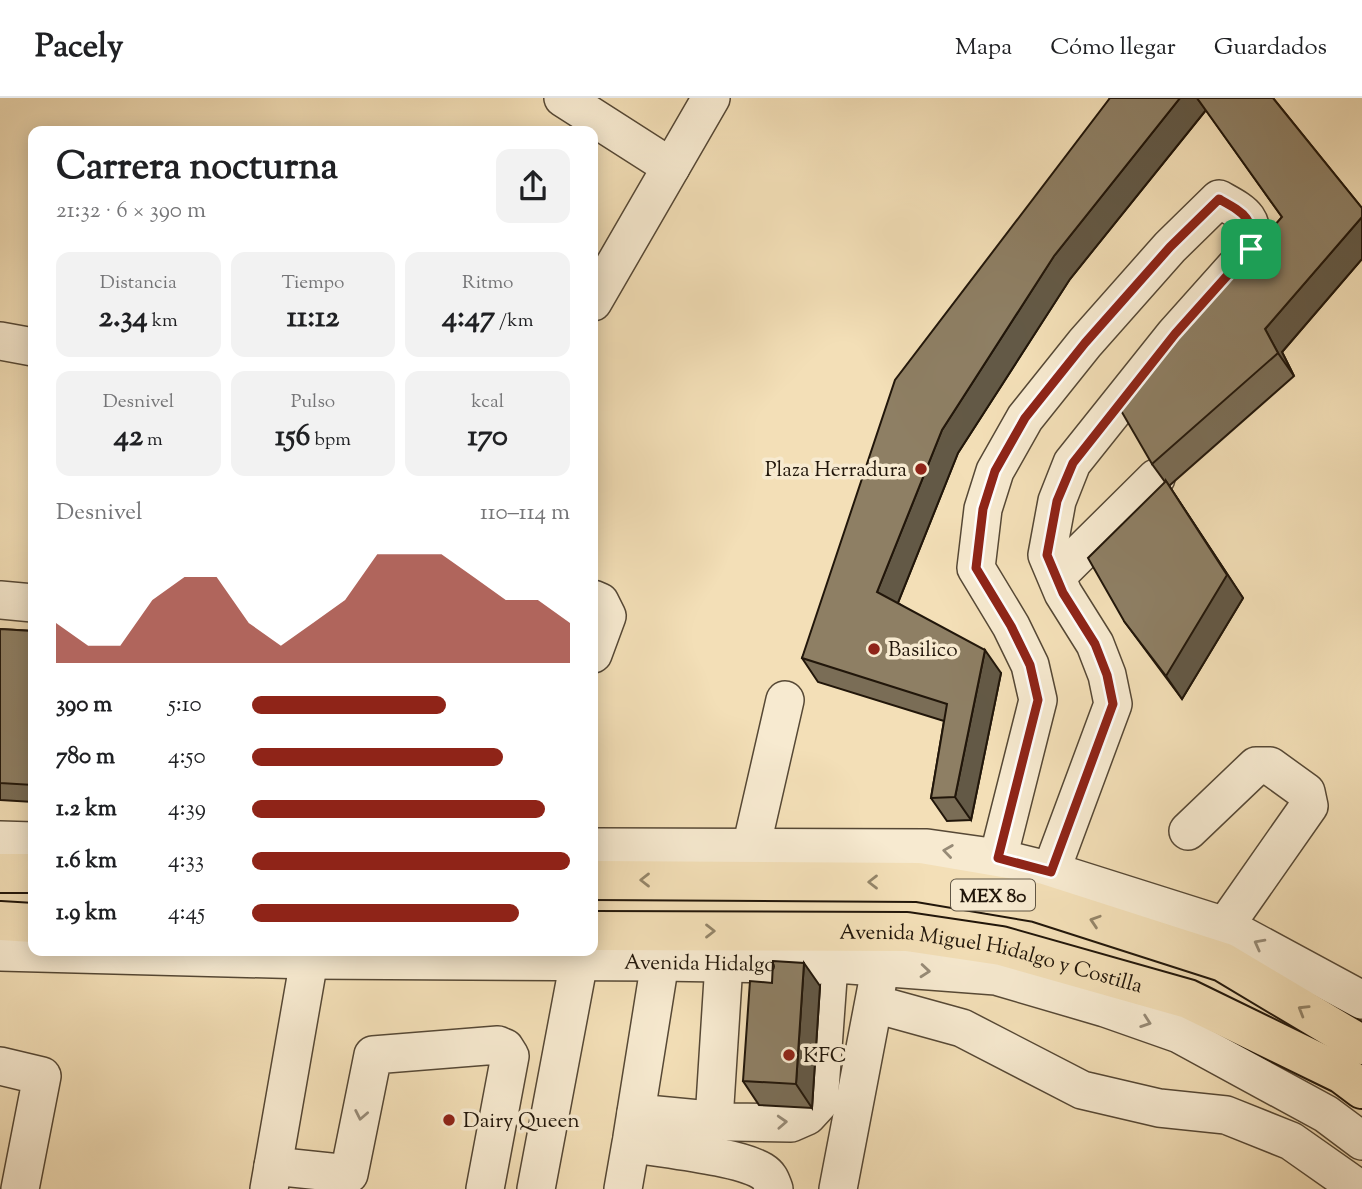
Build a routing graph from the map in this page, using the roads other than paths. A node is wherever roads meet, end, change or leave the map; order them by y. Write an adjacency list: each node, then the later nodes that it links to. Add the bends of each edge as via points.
1 (563, 98): 3 (street)
2 (711, 98): 3 (street)
3 (671, 167): 4 (street)
4 (605, 260): 5 (street)
5 (598, 284)
6 (0, 341): 7 (street)
7 (28, 346)
8 (1156, 478): 9 (street)
9 (1057, 576): 15 (street, via 1047,555 1057,501 1073,463 1175,334 1251,249 1253,231 1242,212 1219,199 1085,343 1025,418 995,471 983,509 976,568 1030,665 1038,700); 16 (street, via 1095,644 1113,704)
10 (0, 600): 12 (street)
11 (598, 601): 13 (street, via 607,616)
12 (28, 603)
13 (598, 640)
14 (785, 700): 21 (street)
15 (1012, 804): 16 (street); 25 (street)
16 (1070, 821): 22 (street)
17 (1188, 831): 29 (street, via 1256,766 1270,766 1306,792 1309,806)
18 (0, 840): 19 (street)
19 (28, 841)
20 (598, 847): 21 (street)
21 (751, 848): 25 (street, one-way to 21, via 927,848)
22 (1051, 872): 25 (street); 29 (street)
23 (0, 873): 24 (main road)
24 (28, 873)
25 (994, 876): 26 (main road, MEX 80, one-way to 26, via 918,882); 43 (main road, MEX 80, one-way to 25, via 1223,962 1036,902)
26 (598, 880)
27 (0, 921): 28 (main road)
28 (28, 923)
29 (1225, 926): 41 (street, one-way to 29)
30 (598, 945): 36 (main road, Avenida Miguel Hidalgo y Costilla / MEX 80, one-way to 36, via 907,932)
31 (598, 949): 37 (street, Avenida Hidalgo)
32 (0, 952): 33 (street, Avenida Hidalgo)
33 (28, 952)
34 (308, 956): 50 (street)
35 (584, 956): 54 (street)
36 (998, 961): 40 (street, Avenida Hidalgo, one-way to 36); 45 (main road, Avenida Miguel Hidalgo y Costilla / MEX 80, via 1188,999 1342,1074); 48 (street, Avenida Hidalgo, one-way to 48, via 1105,1008 1179,1034 1325,1114)
37 (660, 962): 38 (street, Avenida Hidalgo); 47 (street)
38 (724, 963): 39 (street, Avenida Hidalgo); 46 (street)
39 (830, 965): 40 (street, Avenida Hidalgo); 46 (street, one-way to 39, via 791,1123 807,1116 819,1103)
40 (880, 967): 42 (street)
41 (1362, 1000)
42 (875, 1004): 51 (street, via 962,1028 1082,1090 1159,1108 1226,1115 1291,1141); 57 (street)
43 (1362, 1045)
44 (0, 1066): 52 (street, via 42,1076)
45 (1362, 1089)
46 (714, 1120): 47 (street)
47 (633, 1128): 49 (street); 55 (street)
48 (1362, 1140)
49 (723, 1174): 56 (street, via 761,1170)
50 (271, 1177): 53 (street, one-way to 50, via 510,1056 498,1045 373,1055 349,1174)
51 (1357, 1182)
52 (20, 1189)
53 (485, 1189)
54 (536, 1189)
55 (623, 1189)
56 (774, 1189)
57 (838, 1189)

